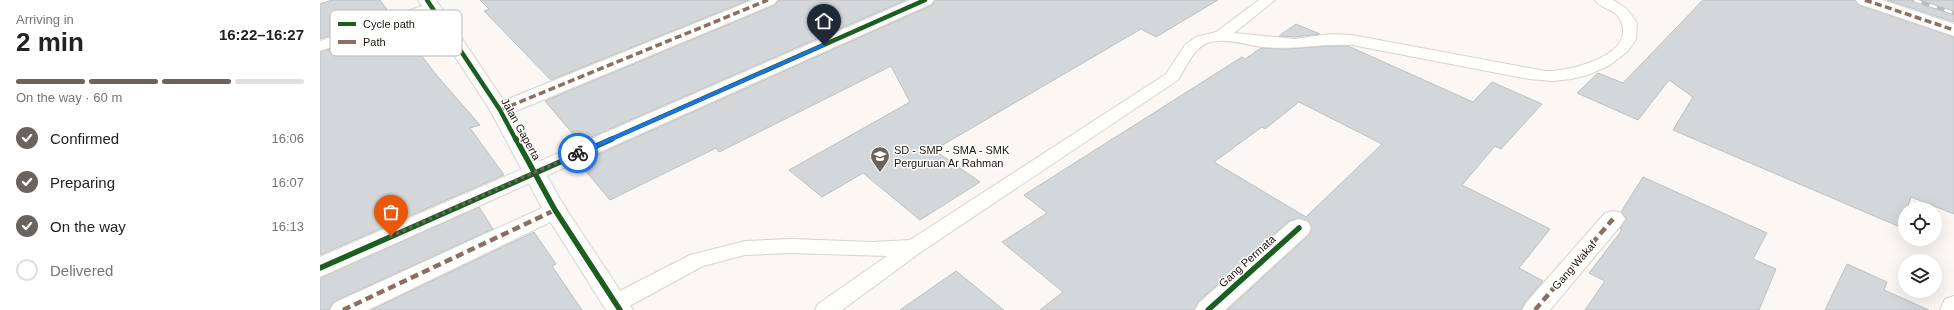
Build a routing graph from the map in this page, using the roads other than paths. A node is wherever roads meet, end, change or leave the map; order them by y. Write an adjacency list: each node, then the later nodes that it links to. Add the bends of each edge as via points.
1 (768, 0): 13 (street)
2 (925, 0): 14 (street)
3 (1268, 0): 9 (lane)
4 (1602, 0): 9 (lane, via 1619,9 1630,20 1630,35 1625,46 1607,62 1561,76 1524,73 1352,40 1331,39 1295,44)
5 (1865, 0): 8 (street)
6 (429, 3): 7 (lane)
7 (411, 10)
8 (1954, 30)
9 (1221, 36): 18 (lane, via 1201,40 1190,48 1172,77)
10 (330, 42): 11 (lane)
11 (320, 46)
12 (462, 53): 13 (street, Jalan Gaperta)
13 (500, 110): 14 (street, Jalan Gaperta)
14 (533, 173): 15 (street, Jalan Gaperta); 19 (street)
15 (555, 210): 21 (street, Jalan Gaperta); 22 (street)
16 (1613, 219): 25 (street, Gang Wakaf)
17 (1299, 228): 24 (street, Gang Permata)
18 (914, 247): 21 (lane, via 745,248 697,260); 23 (lane)
19 (320, 268)
20 (1954, 306): 26 (street)
21 (618, 307)
22 (343, 310)
23 (826, 310)
24 (1208, 310)
25 (1535, 310)
26 (1953, 310)

